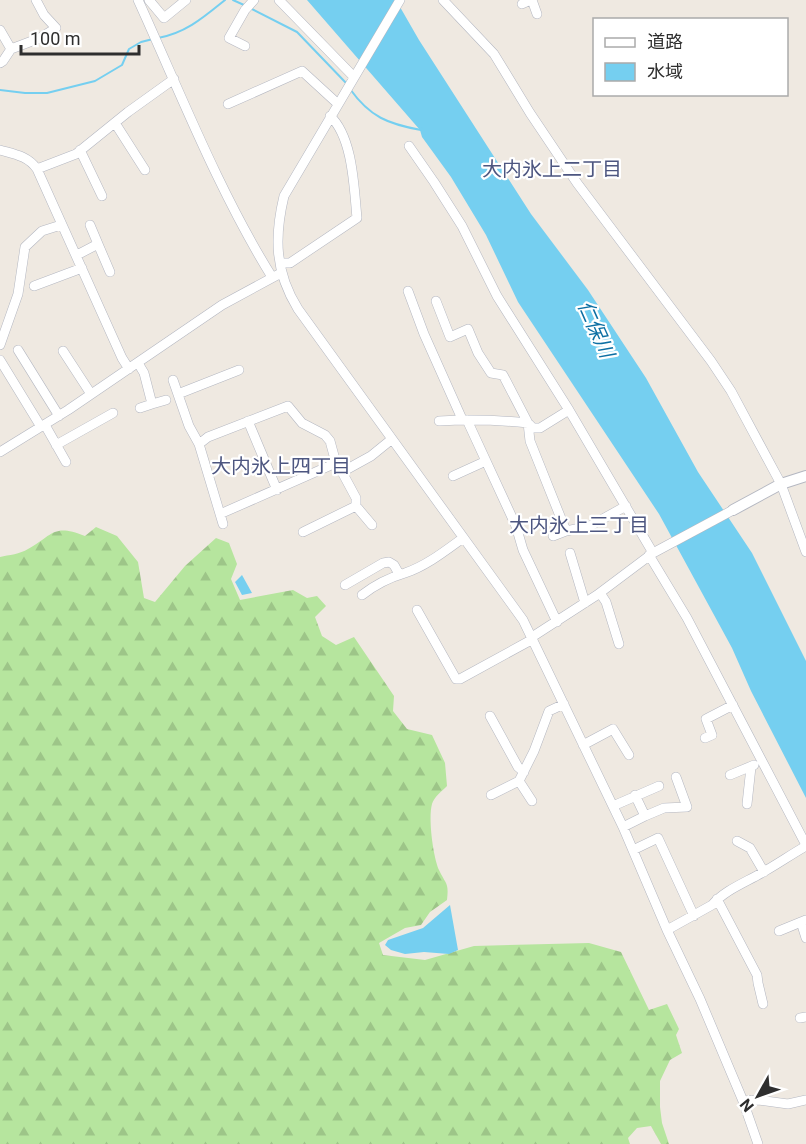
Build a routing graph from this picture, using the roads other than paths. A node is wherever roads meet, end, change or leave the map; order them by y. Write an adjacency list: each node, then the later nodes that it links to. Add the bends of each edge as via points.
1 (36, 0): 14 (street, via 56,28)
2 (138, 0): 17 (street)
3 (149, 0): 4 (street, via 164,18)
4 (186, 0)
5 (279, 0): 16 (street)
6 (400, 0): 16 (street)
7 (443, 0): 69 (street, via 494,54 577,183 711,361)
8 (532, 0): 9 (street); 11 (street)
9 (522, 4)
10 (249, 5): 13 (street, via 229,38)
11 (537, 14)
12 (0, 30): 14 (street)
13 (245, 46)
14 (11, 49): 15 (street)
15 (0, 63)
16 (356, 73): 19 (street)
17 (174, 79): 21 (street); 33 (street, via 252,245)
18 (228, 104): 19 (street, via 302,71)
19 (338, 104): 20 (street)
20 (330, 116): 33 (street, via 284,196 278,227); 33 (street, via 345,138 357,218)
21 (115, 123): 24 (street); 26 (street)
22 (409, 146): 51 (street, via 462,226 496,296)
23 (0, 150): 25 (street, via 24,157)
24 (80, 150): 25 (street); 27 (street)
25 (37, 169): 28 (street)
26 (145, 170)
27 (102, 196)
28 (61, 225): 31 (street); 38 (street, via 42,231 25,247 18,294)
29 (90, 225): 30 (street)
30 (98, 244): 31 (street); 34 (street)
31 (77, 255): 32 (street)
32 (82, 268): 35 (street); 43 (street)
33 (278, 271): 42 (street); 59 (street, via 298,309)
34 (110, 272)
35 (33, 286)
36 (408, 291): 54 (street)
37 (436, 300): 57 (street, via 450,337 468,329 491,373 503,375)
38 (0, 345)
39 (18, 350): 53 (street, via 29,362 35,384)
40 (63, 351): 46 (street)
41 (0, 360): 58 (street)
42 (138, 363): 43 (street); 49 (street)
43 (129, 369): 46 (street)
44 (239, 370): 47 (street)
45 (173, 381): 47 (street)
46 (91, 394): 53 (street)
47 (178, 394): 60 (street)
48 (166, 400): 49 (street)
49 (152, 404): 50 (street)
50 (140, 408)
51 (569, 410): 57 (street, via 540,428); 72 (street)
52 (113, 413): 61 (street)
53 (59, 416): 58 (street)
54 (464, 420): 56 (street); 57 (street); 63 (street)
55 (248, 421): 60 (street); 65 (street, via 288,406 302,423 325,435); 70 (street)
56 (440, 421)
57 (528, 423): 77 (street, via 530,441)
58 (43, 426): 61 (street); 62 (street)
59 (392, 439): 66 (street); 80 (street)
60 (199, 444): 74 (street)
61 (56, 445): 64 (street)
62 (1, 450)
63 (486, 461): 67 (street); 90 (street)
64 (66, 462)
65 (336, 463): 66 (street); 70 (street)
66 (342, 472): 71 (street, via 356,498)
67 (453, 476)
68 (806, 476): 69 (street)
69 (782, 484): 73 (street); 81 (street)
70 (277, 490): 74 (street)
71 (356, 506): 76 (street); 78 (street)
72 (626, 506): 77 (street, via 590,526); 82 (street)
73 (733, 510): 82 (street)
74 (220, 514): 75 (street)
75 (223, 524)
76 (372, 525)
77 (566, 531): 79 (street)
78 (303, 532)
79 (553, 536)
80 (464, 538): 84 (street, via 428,562); 91 (street)
81 (806, 552)
82 (653, 553): 86 (street); 94 (street)
83 (570, 554): 88 (street)
84 (399, 574): 85 (street, via 389,562 383,563); 87 (street)
85 (345, 585)
86 (600, 593): 88 (street); 92 (street)
87 (362, 595)
88 (585, 603): 90 (street)
89 (417, 610): 91 (street, via 456,679)
90 (557, 622): 91 (street)
91 (532, 638): 93 (street)
92 (619, 644)
93 (564, 704): 97 (street); 102 (street, via 549,711)
94 (733, 705): 96 (street, via 706,719 712,735); 99 (street)
95 (490, 716): 102 (street)
96 (705, 738)
97 (583, 745): 98 (street, via 613,729); 109 (street)
98 (629, 755)
99 (762, 762): 100 (street); 113 (street)
100 (751, 767): 101 (street); 108 (street)
101 (730, 775)
102 (522, 777): 105 (street); 107 (street)
103 (676, 777): 110 (street, via 687,807 664,808)
104 (659, 786): 106 (street)
105 (491, 795)
106 (635, 795): 109 (street); 110 (street)
107 (532, 801)
108 (747, 804)
109 (613, 806): 111 (street)
110 (645, 816): 111 (street)
111 (623, 827): 114 (street)
112 (737, 841): 115 (street, via 750,848)
113 (806, 845): 115 (street)
114 (633, 850): 117 (street, via 658,838); 119 (street)
115 (764, 872): 116 (street)
116 (717, 899): 117 (street); 122 (street, via 757,975)
117 (694, 916): 119 (street)
118 (804, 921): 120 (street); 121 (street)
119 (667, 930): 124 (street)
120 (779, 931)
121 (806, 938)
122 (764, 1004)
123 (806, 1100): 124 (street, via 788,1104)
124 (743, 1101): 125 (street)
125 (758, 1144)

